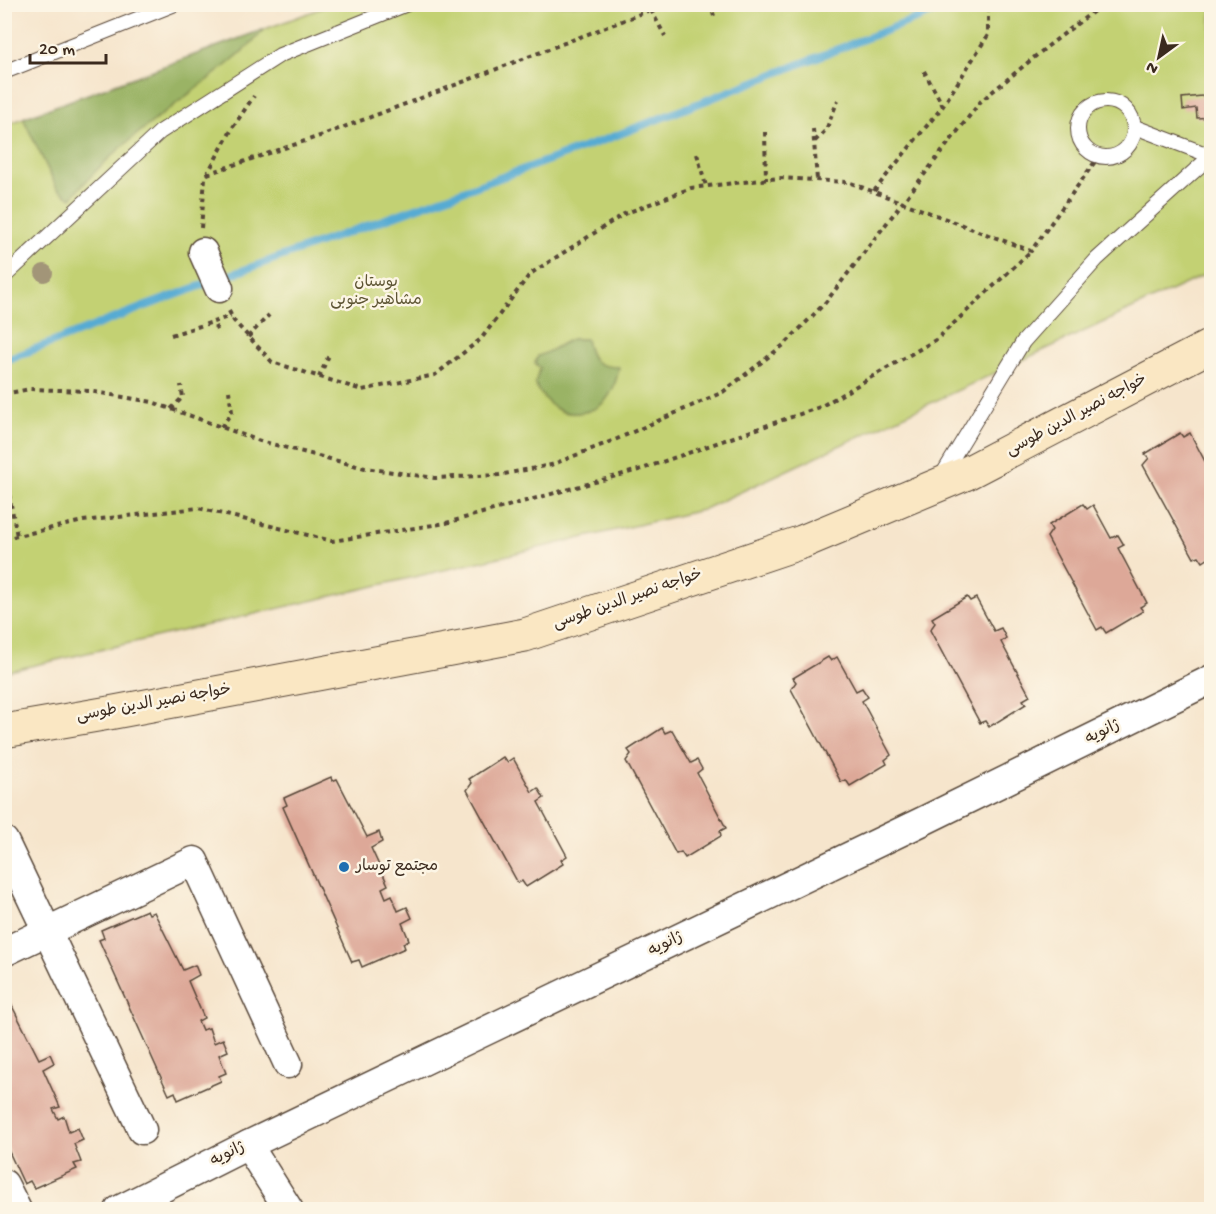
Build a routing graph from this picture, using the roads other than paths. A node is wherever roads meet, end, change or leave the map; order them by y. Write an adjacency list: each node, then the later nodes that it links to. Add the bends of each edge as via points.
1 (175, 4): 3 (lane)
2 (407, 4): 7 (lane, via 280,55 160,132)
3 (4, 72)
4 (1135, 127): 4 (lane, via 1133,118 1119,103 1100,101 1083,113 1078,133 1089,152 1108,158 1130,145); 5 (lane)
5 (1211, 155): 10 (lane, via 1097,259 1023,342)
6 (203, 252): 8 (street)
7 (4, 277)
8 (219, 288)
9 (1212, 345): 10 (street, خواجه نصیر الدین طوسی)
10 (935, 486): 12 (street, خواجه نصیر الدین طوسی, via 802,542 525,635)
11 (1212, 679): 18 (street, ژانویه)
12 (4, 731)
13 (4, 841): 14 (street)
14 (48, 931): 15 (street); 16 (street, via 194,861); 17 (street)
15 (4, 952)
16 (288, 1064)
17 (142, 1130)
18 (248, 1145): 21 (street, ژانویه); 22 (street)
19 (4, 1184): 20 (street)
20 (17, 1209)
21 (119, 1209)
22 (289, 1209)

